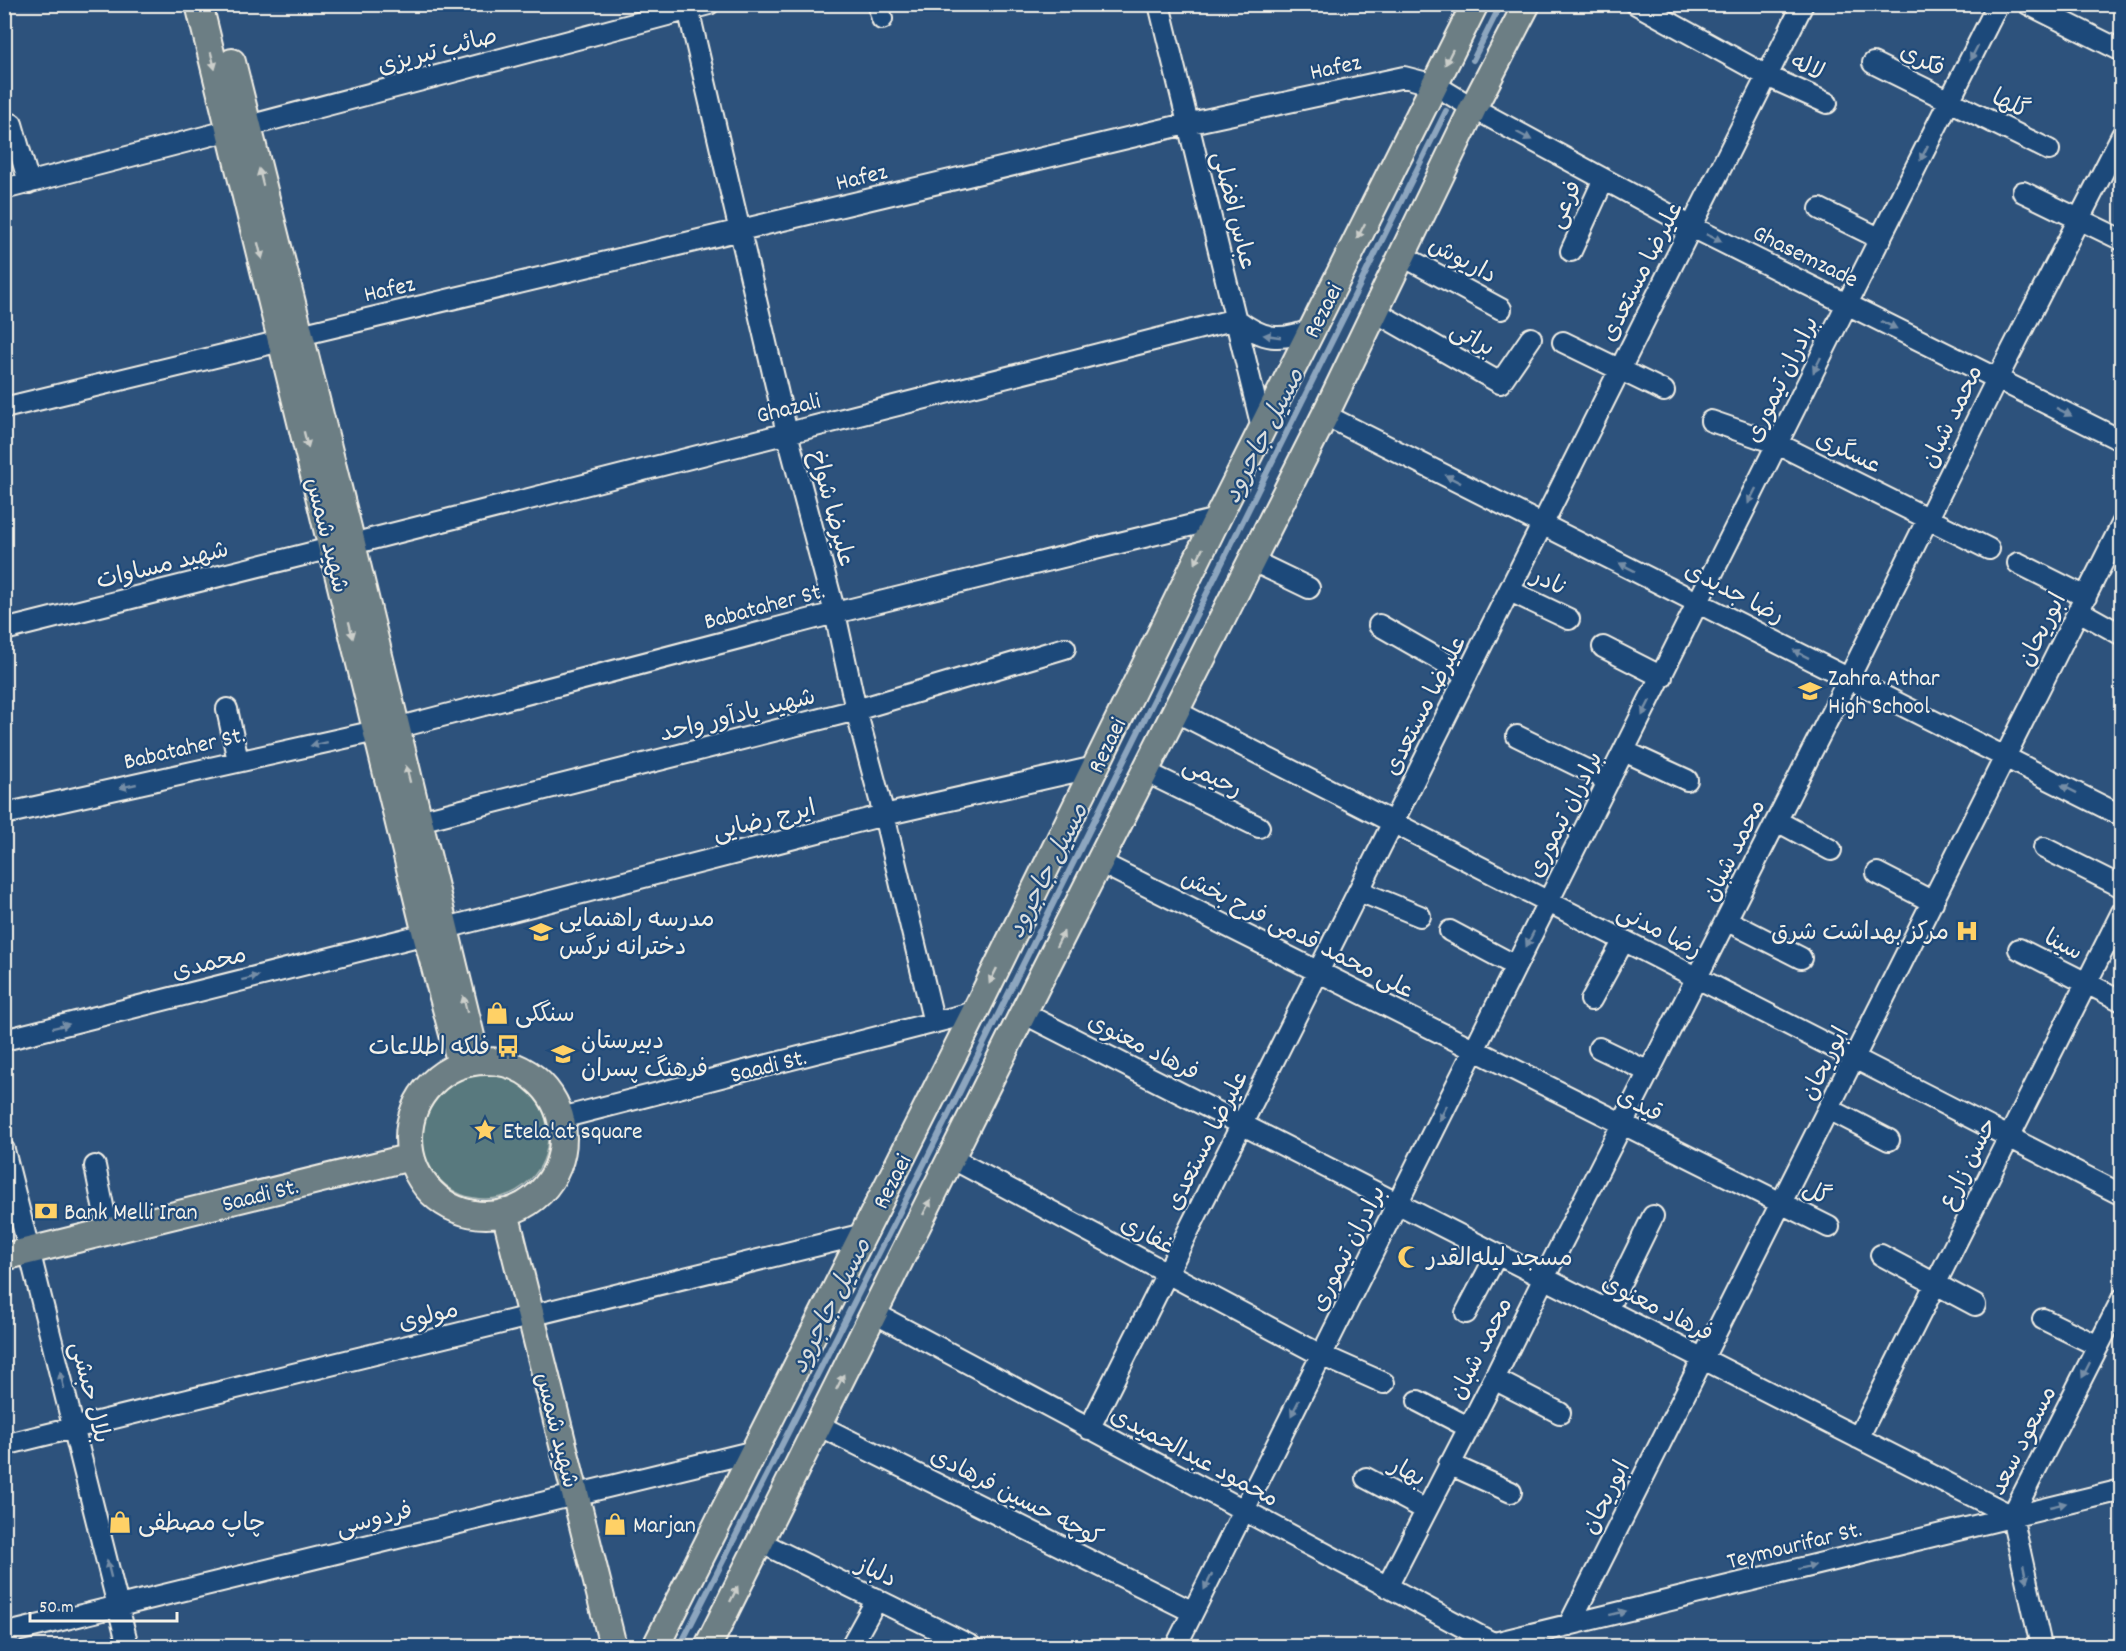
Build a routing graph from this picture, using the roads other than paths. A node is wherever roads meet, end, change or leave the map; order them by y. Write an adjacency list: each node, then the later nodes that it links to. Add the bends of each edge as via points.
1 (199, 4): 21 (main road, شهید شمس, one-way to 21)
2 (217, 4): 21 (main road, شهید شمس)
3 (709, 4): 11 (street, صائب تبریزی)
4 (1159, 4): 20 (street, عباس افضلی)
5 (1475, 4): 15 (main road, Rezaei, one-way to 15)
6 (1527, 4): 18 (main road, Rezaei)
7 (1636, 4): 14 (street, لاله)
8 (1803, 4): 14 (street, علیرضا مستعدی)
9 (1998, 4): 16 (street, برادران تیموری, one-way to 16)
10 (2028, 4): 12 (street)
11 (688, 7): 21 (street, صائب تبریزی); 31 (street, علیرضا شواخ)
12 (2121, 51)
13 (1873, 63): 16 (street, فکری)
14 (1767, 75): 17 (street, لاله); 30 (street, علیرضا مستعدی)
15 (1435, 85): 18 (street, Hafez); 20 (street, Hafez, via 1404,77); 40 (main road, Rezaei, one-way to 40)
16 (1950, 101): 23 (street, گلها); 32 (street, برادران تیموری, one-way to 32)
17 (1827, 103)
18 (1473, 108): 24 (street, Ghasemzade, one-way to 24); 35 (main road, Rezaei)
19 (12, 124): 25 (street)
20 (1186, 124): 31 (street, Hafez); 39 (street, عباس افضلی)
21 (240, 128): 25 (street, صائب تبریزی); 41 (main road, شهید شمس)
22 (2121, 135): 29 (street, محمد شبان)
23 (2049, 150)
24 (1604, 179): 30 (street, Ghasemzade); 34 (street, فرعی)
25 (29, 183): 26 (street, صائب تبریزی)
26 (4, 189)
27 (2023, 192): 29 (street)
28 (1820, 208): 32 (street)
29 (2079, 219): 33 (street); 45 (street, محمد شبان)
30 (1692, 227): 36 (street, Ghasemzade, one-way to 36); 44 (street, علیرضا مستعدی)
31 (741, 231): 41 (street, Hafez); 51 (street, علیرضا شواخ)
32 (1881, 239): 36 (street, برادران تیموری)
33 (2121, 240)
34 (1571, 251)
35 (1401, 255): 37 (street, داریوش); 38 (main road, Rezaei)
36 (1847, 304): 45 (street, Ghasemzade, one-way to 45); 53 (street, برادران تیموری, one-way to 53)
37 (1501, 309)
38 (1374, 312): 42 (street, براتی, via 1500,383); 48 (main road, Rezaei)
39 (1236, 319): 40 (street, one-way to 39, via 1293,337 1272,338 1252,331); 50 (street, عباس افضلی); 51 (street, Ghazali)
40 (1312, 330): 50 (main road, Rezaei)
41 (291, 338): 47 (street, Hafez); 58 (main road, شهید شمس)
42 (1532, 338)
43 (1563, 342): 44 (street)
44 (1620, 369): 46 (street); 56 (street, علیرضا مستعدی)
45 (1997, 379): 52 (street, Ghasemzade, one-way to 52); 55 (street, محمد شبان)
46 (1664, 391)
47 (4, 408)
48 (1325, 415): 56 (street, رضا جدیدی, one-way to 48); 60 (main road, Rezaei)
49 (1711, 421): 53 (street, عسگری)
50 (1262, 428): 54 (main road, Rezaei)
51 (787, 433): 58 (street, Ghazali); 66 (street, علیرضا شواخ)
52 (2121, 441)
53 (1778, 444): 55 (street, عسگری); 64 (street, برادران تیموری, one-way to 64)
54 (1217, 519): 66 (street, Babataher St.); 84 (main road, Rezaei, one-way to 84)
55 (1929, 519): 59 (street, عسگری); 75 (street, محمد شبان)
56 (1542, 524): 63 (street, علیرضا مستعدی); 64 (street, رضا جدیدی, one-way to 56)
57 (2121, 524): 65 (street, ابوریحان)
58 (342, 546): 69 (street, شهید مساوات); 79 (main road, شهید شمس)
59 (1989, 549)
60 (1251, 560): 62 (street); 78 (main road, Rezaei)
61 (2018, 563): 65 (street)
62 (1309, 588)
63 (1509, 591): 67 (street, نادر); 73 (street, علیرضا مستعدی)
64 (1698, 603): 74 (street, برادران تیموری); 75 (street, رضا جدیدی, one-way to 64)
65 (2082, 604): 70 (street); 82 (street, ابوریحان)
66 (835, 613): 77 (street, علیرضا شواخ); 79 (street, Babataher St.)
67 (1569, 618)
68 (1379, 625): 73 (street)
69 (4, 630)
70 (2121, 635)
71 (1603, 647): 74 (street)
72 (1065, 648): 77 (street, شهید یادآور واحد)
73 (1467, 675): 93 (street, علیرضا مستعدی)
74 (1662, 677): 81 (street, برادران تیموری, one-way to 81)
75 (1849, 678): 82 (street, رضا جدیدی); 92 (street, محمد شبان)
76 (227, 709): 83 (street)
77 (856, 710): 89 (street, علیرضا شواخ); 91 (street, شهید یادآور واحد)
78 (1175, 711): 85 (main road, Rezaei); 93 (street, رضا مدنی)
79 (386, 730): 83 (street, Babataher St., one-way to 83); 91 (main road, شهید شمس, one-way to 79); 106 (main road, شهید شمس)
80 (1517, 736): 87 (street)
81 (1624, 751): 86 (street); 87 (street, برادران تیموری)
82 (2006, 757): 90 (street, رضا جدیدی, one-way to 82); 102 (street, ابوریحان)
83 (238, 761): 88 (street, Babataher St., one-way to 88)
84 (1095, 767): 89 (street, ایرج رضایی); 117 (main road, Rezaei, one-way to 117)
85 (1144, 771): 94 (street, رحیمی); 97 (main road, Rezaei)
86 (1687, 780)
87 (1609, 781): 101 (street, برادران تیموری)
88 (4, 814)
89 (884, 814): 106 (street, ایرج رضایی); 119 (street, علیرضا شواخ)
90 (2121, 816)
91 (419, 821): 106 (main road, شهید شمس)
92 (1777, 821): 96 (street); 105 (street, محمد شبان)
93 (1394, 822): 100 (street, علیرضا مستعدی); 101 (street, رضا مدنی)
94 (1259, 827)
95 (2044, 848): 99 (street)
96 (1831, 850)
97 (1099, 862): 112 (street, علی محمد قدمی فرح بخش); 118 (main road, Rezaei, one-way to 97)
98 (1877, 873): 102 (street)
99 (2121, 887)
100 (1359, 891): 104 (street); 112 (street, علیرضا مستعدی)
101 (1549, 902): 108 (street, رضا مدنی); 111 (street, برادران تیموری, one-way to 111)
102 (1933, 902): 123 (street, ابوریحان)
103 (2121, 912): 114 (street, حسن زارع)
104 (1420, 916)
105 (1726, 920): 110 (street); 113 (street, محمد شبان)
106 (436, 931): 120 (street, محمدی, one-way to 106); 124 (main road, شهید شمس)
107 (1450, 931): 111 (street)
108 (1624, 940): 113 (street, رضا مدنی); 115 (street)
109 (2019, 949): 114 (street, سینا)
110 (1801, 958)
111 (1516, 966): 122 (street, برادران تیموری)
112 (1319, 972): 122 (street, علی محمد قدمی فرح بخش); 128 (street, علیرضا مستعدی)
113 (1697, 978): 123 (street, رضا مدنی); 125 (street, محمد شبان)
114 (2085, 984): 116 (street, سینا); 130 (street, حسن زارع)
115 (1591, 1000)
116 (2121, 1001)
117 (975, 1012): 119 (street, Saadi St.); 143 (main road, Rezaei)
118 (1023, 1013): 128 (street, فرهاد معنوی); 134 (main road, Rezaei)
119 (933, 1023): 127 (street, Saadi St.)
120 (4, 1040)
121 (1599, 1048): 125 (street)
122 (1474, 1050): 129 (street, قیدی); 138 (street, برادران تیموری, one-way to 138)
123 (1855, 1058): 126 (street, ابوریحان); 130 (street, رضا مدنی)
124 (469, 1063): 127 (main road, via 491,1061 514,1066 535,1078 551,1096); 133 (main road, via 445,1073 427,1089 414,1109 409,1133)
125 (1649, 1072): 129 (street, محمد شبان)
126 (1829, 1109): 131 (street); 137 (street, ابوریحان)
127 (561, 1118): 139 (main road, via 564,1142 558,1166 546,1187 528,1203)
128 (1242, 1124): 138 (street, فرهاد معنوی); 148 (street, علیرضا مستعدی)
129 (1623, 1124): 137 (street, قیدی); 149 (street, محمد شبان)
130 (2009, 1137): 136 (street, رضا مدنی); 150 (street, حسن زارع)
131 (1889, 1140)
132 (4, 1150): 144 (street, بلال حبشی)
133 (411, 1156): 139 (main road, via 421,1179 437,1197 458,1209 481,1214); 142 (main road, Saadi St.)
134 (951, 1158): 148 (street, غفاری); 154 (main road, Rezaei, one-way to 134)
135 (95, 1166): 142 (street)
136 (2121, 1195)
137 (1782, 1203): 141 (street, گل); 160 (street, ابوریحان)
138 (1398, 1204): 145 (street, فرهاد معنوی); 159 (street, برادران تیموری)
139 (505, 1212): 156 (main road, شهید شمس)
140 (1653, 1216): 153 (street)
141 (1829, 1227)
142 (108, 1231): 144 (main road, Saadi St.)
143 (864, 1234): 156 (street, مولوی); 171 (main road, Rezaei)
144 (30, 1250): 147 (main road, Saadi St.); 167 (street, بلال حبشی, one-way to 144)
145 (1497, 1254): 149 (street, فرهاد معنوی); 155 (street)
146 (1881, 1255): 150 (street)
147 (4, 1257)
148 (1167, 1273): 159 (street, غفاری); 168 (street, علیرضا مستعدی)
149 (1544, 1278): 153 (street, فرهاد معنوی); 161 (street, محمد شبان)
150 (1935, 1285): 152 (street); 169 (street, حسن زارع)
151 (2121, 1299): 158 (street, مسعود سعد)
152 (1975, 1305)
153 (1606, 1310): 160 (street, فرهاد معنوی)
154 (874, 1313): 165 (main road, Rezaei, one-way to 154); 168 (street, محمود عبدالحمیدی)
155 (1466, 1313)
156 (530, 1316): 167 (street, مولوی); 176 (main road, شهید شمس)
157 (2043, 1319): 158 (street)
158 (2098, 1346): 179 (street, مسعود سعد, one-way to 179)
159 (1322, 1355): 162 (street, غفاری); 177 (street, برادران تیموری, one-way to 177)
160 (1704, 1359): 169 (street, فرهاد معنوی); 185 (street, ابوریحان)
161 (1494, 1379): 164 (street); 166 (street, محمد شبان)
162 (1384, 1383)
163 (1418, 1401): 166 (street)
164 (1560, 1413)
165 (818, 1425): 180 (main road, Rezaei); 184 (street, کوچه حسین فرهادی)
166 (1468, 1427): 172 (street, محمد شبان)
167 (74, 1428): 170 (street, مولوی); 183 (street, بلال حبشی, one-way to 167)
168 (1089, 1429): 177 (street, محمود عبدالحمیدی)
169 (1858, 1438): 179 (street, فرهاد معنوی)
170 (4, 1445)
171 (755, 1451): 176 (street, فردوسی); 191 (main road, Rezaei)
172 (1449, 1464): 175 (street); 178 (street, محمد شبان)
173 (1366, 1478): 178 (street, بهار)
174 (2121, 1490): 179 (street, Teymourifar St., one-way to 174)
175 (1511, 1492)
176 (574, 1495): 183 (street, فردوسی); 190 (main road, شهید شمس)
177 (1244, 1510): 181 (street, محمود عبدالحمیدی); 184 (street, برادران تیموری, one-way to 184)
178 (1426, 1510): 181 (street, محمد شبان)
179 (2012, 1516): 185 (street, Teymourifar St., one-way to 179); 196 (street, مسعود سعد, one-way to 196)
180 (760, 1542): 182 (street, دلباز); 192 (main road, Rezaei, one-way to 180)
181 (1387, 1587): 188 (street, محمود عبدالحمیدی)
182 (877, 1599): 193 (street); 194 (street, دلباز)
183 (118, 1606): 186 (street, فردوسی); 189 (street, بلال حبشی)
184 (1193, 1612): 195 (street, برادران تیموری)
185 (1569, 1625): 187 (street, Teymourifar St.)
186 (4, 1634)
187 (1537, 1640): 188 (street, Teymourifar St.)
188 (1486, 1645)
189 (128, 1647)
190 (613, 1647)
191 (656, 1647)
192 (708, 1647)
193 (851, 1647)
194 (971, 1647)
195 (1176, 1647)
196 (2041, 1647)

